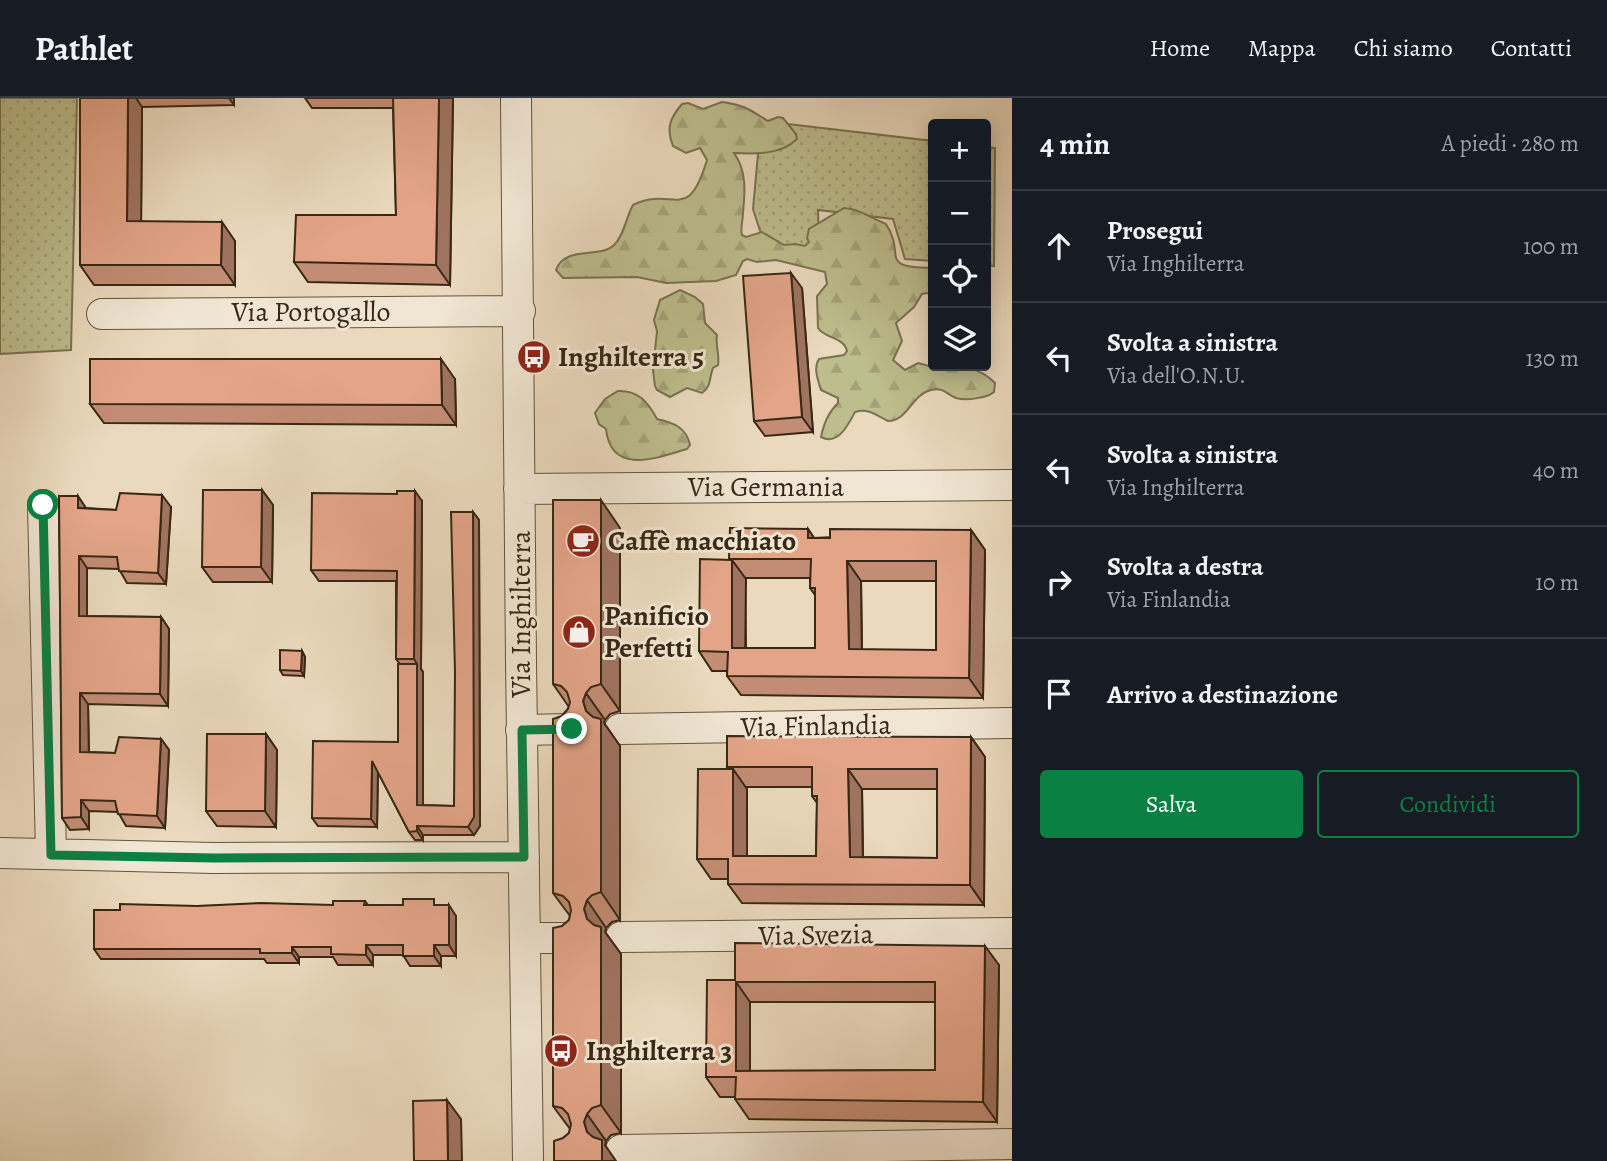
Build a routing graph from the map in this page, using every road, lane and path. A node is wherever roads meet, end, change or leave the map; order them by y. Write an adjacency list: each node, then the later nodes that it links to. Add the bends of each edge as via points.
1 (519, 101): 2 (street, Via Inghilterra)
2 (520, 311): 3 (street, Via Portogallo); 5 (street, Via Inghilterra)
3 (102, 313)
4 (1012, 485): 5 (street, Via Germania)
5 (519, 489): 10 (street, Via Inghilterra)
6 (43, 505): 12 (street)
7 (1012, 723): 9 (street, Via Finlandia)
8 (572, 729): 10 (street)
9 (620, 729)
10 (522, 730): 13 (street, Via Inghilterra)
11 (0, 853): 12 (street)
12 (51, 855): 13 (street)
13 (524, 857): 16 (street, Via Inghilterra)
14 (1012, 933): 15 (street, Via Svezia)
15 (621, 937)
16 (525, 938): 17 (street); 21 (street, Via Inghilterra)
17 (573, 938)
18 (1012, 1144): 19 (street)
19 (621, 1150)
20 (559, 1151): 21 (street)
21 (528, 1156)

